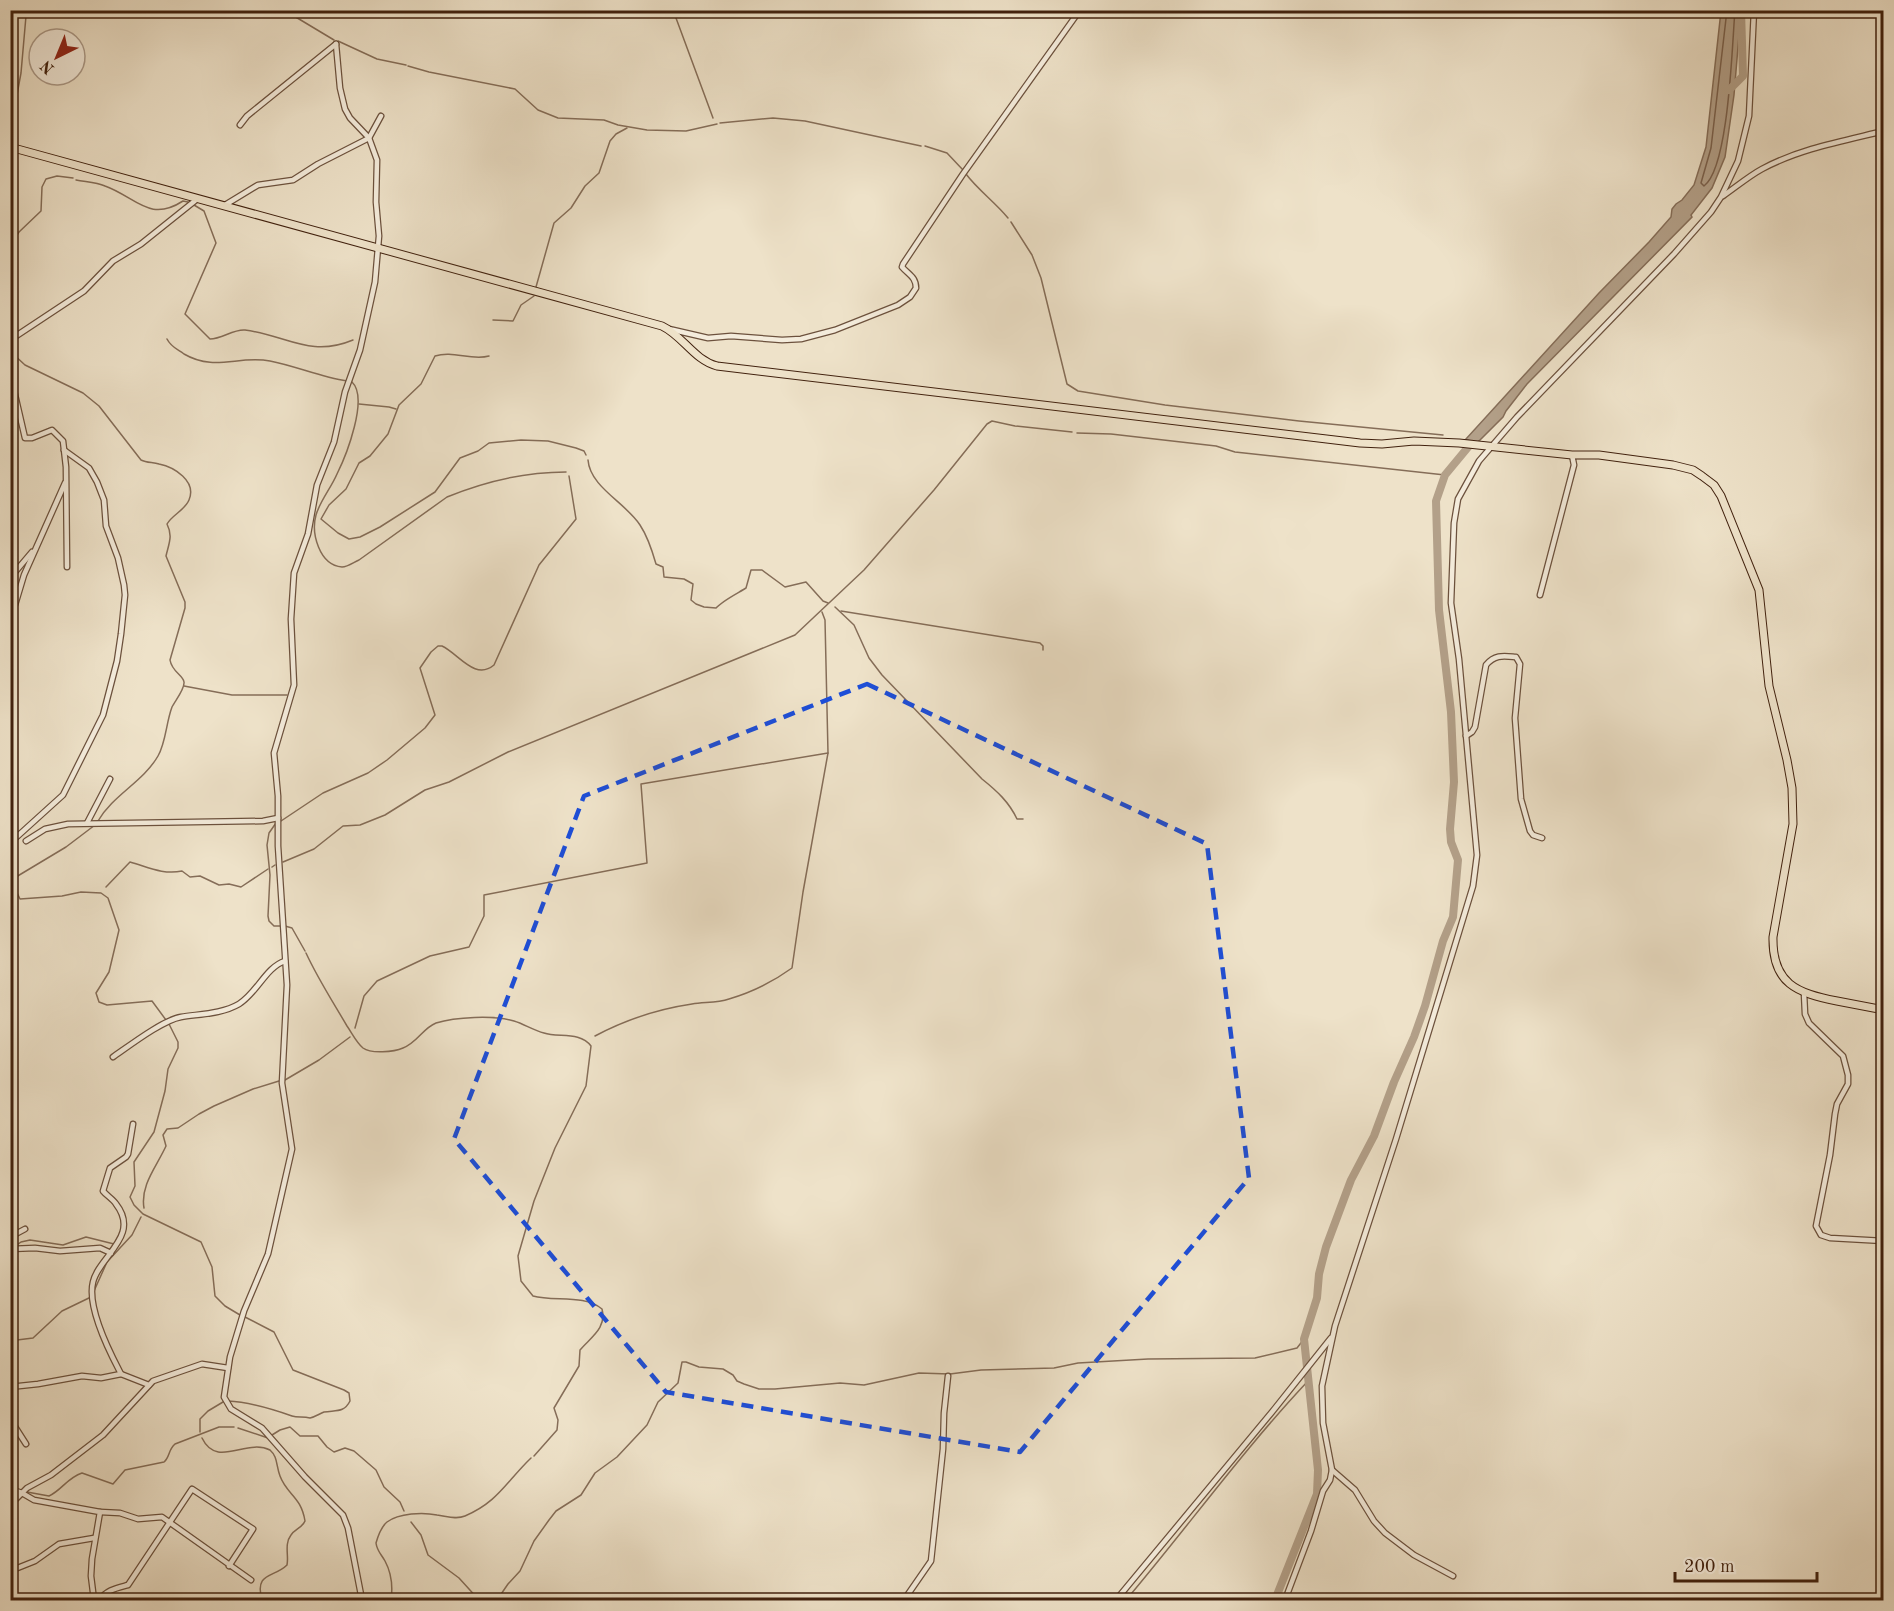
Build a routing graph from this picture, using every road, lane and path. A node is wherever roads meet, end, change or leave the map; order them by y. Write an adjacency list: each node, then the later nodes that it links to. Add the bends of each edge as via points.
1 (1080, 10): 12 (street, via 903,264 916,282 910,297 835,330 801,339 708,338)
2 (1754, 10): 8 (street, via 1749,116 1738,161)
3 (381, 116): 6 (street)
4 (240, 125): 6 (street, via 336,44 341,99 350,118)
5 (1884, 130): 8 (street, via 1775,163)
6 (369, 138): 10 (street, via 292,180 258,185); 11 (street, via 377,160)
7 (10, 147): 9 (main road)
8 (1721, 197): 15 (street, via 1674,254)
9 (196, 200): 10 (main road); 13 (street, via 113,261 84,291)
10 (222, 207): 11 (main road)
11 (378, 249): 12 (main road); 26 (street, via 360,350 294,573 294,685 274,753)
12 (669, 329): 15 (main road, via 701,358 717,366 1360,443 1422,441)
13 (10, 340)
14 (10, 373): 16 (street, via 25,438 52,430 61,436)
15 (1492, 447): 17 (main road); 24 (street, via 1479,461 1458,499 1454,523 1451,603)
16 (64, 450): 18 (street); 30 (street, via 93,474 104,500 107,531 124,585 121,634 103,715 63,795)
17 (1572, 455): 22 (street, via 1574,465); 32 (main road, via 1599,455 1693,470 1708,480 1724,502 1760,590 1769,686 1793,797 1793,824 1773,950 1783,977)
18 (66, 480): 19 (street); 20 (street)
19 (36, 548): 21 (street); 23 (street)
20 (67, 567)
21 (10, 578)
22 (1540, 595)
23 (15, 605)
24 (1466, 736): 28 (street, via 1475,727 1486,665 1497,656 1516,657 1520,664 1515,718 1521,799 1530,831); 41 (street, via 1477,855 1473,886)
25 (110, 779): 27 (street)
26 (278, 818): 27 (street); 31 (street)
27 (87, 822): 29 (street, via 53,826)
28 (1542, 838)
29 (26, 841)
30 (10, 843)
31 (285, 961): 34 (street, via 278,963 238,1004 172,1020); 42 (street, via 282,1083 292,1149 268,1254 240,1322)
32 (1804, 993): 33 (main road); 38 (street, via 1809,1023 1843,1056 1848,1075 1848,1084 1836,1108 1816,1226 1821,1235 1830,1238)
33 (1884, 1010)
34 (113, 1057)
35 (133, 1124): 40 (street, via 128,1154 110,1168 104,1185 103,1191 120,1210 123,1225 121,1239)
36 (25, 1229): 37 (street)
37 (10, 1237)
38 (1884, 1241)
39 (10, 1249): 40 (street, via 100,1248)
40 (111, 1253): 43 (street, via 97,1272 93,1304)
41 (1333, 1336): 49 (street, via 1322,1386 1323,1423); 64 (street)
42 (228, 1368): 45 (street, via 202,1364); 62 (street, via 226,1403 262,1428 343,1515)
43 (121, 1374): 45 (street); 46 (street)
44 (948, 1376): 63 (street, via 931,1561)
45 (149, 1385): 51 (street, via 104,1435)
46 (10, 1387)
47 (10, 1419): 48 (street)
48 (26, 1444)
49 (1332, 1470): 58 (street, via 1355,1490 1385,1533 1414,1556); 65 (street)
50 (10, 1489): 51 (street)
51 (22, 1493): 52 (street); 53 (street, via 34,1500)
52 (10, 1505)
53 (100, 1512): 54 (street, via 138,1519 162,1517); 55 (street)
54 (170, 1522): 56 (street); 56 (street, via 192,1489 253,1530); 61 (street, via 128,1585 110,1590)
55 (94, 1538): 57 (street, via 59,1544 35,1561); 60 (street, via 90,1575)
56 (229, 1566): 59 (street)
57 (10, 1571)
58 (1453, 1576)
59 (251, 1580)
60 (94, 1600)
61 (100, 1600)
62 (362, 1600)
63 (903, 1600)
64 (1116, 1600)
65 (1285, 1600)

